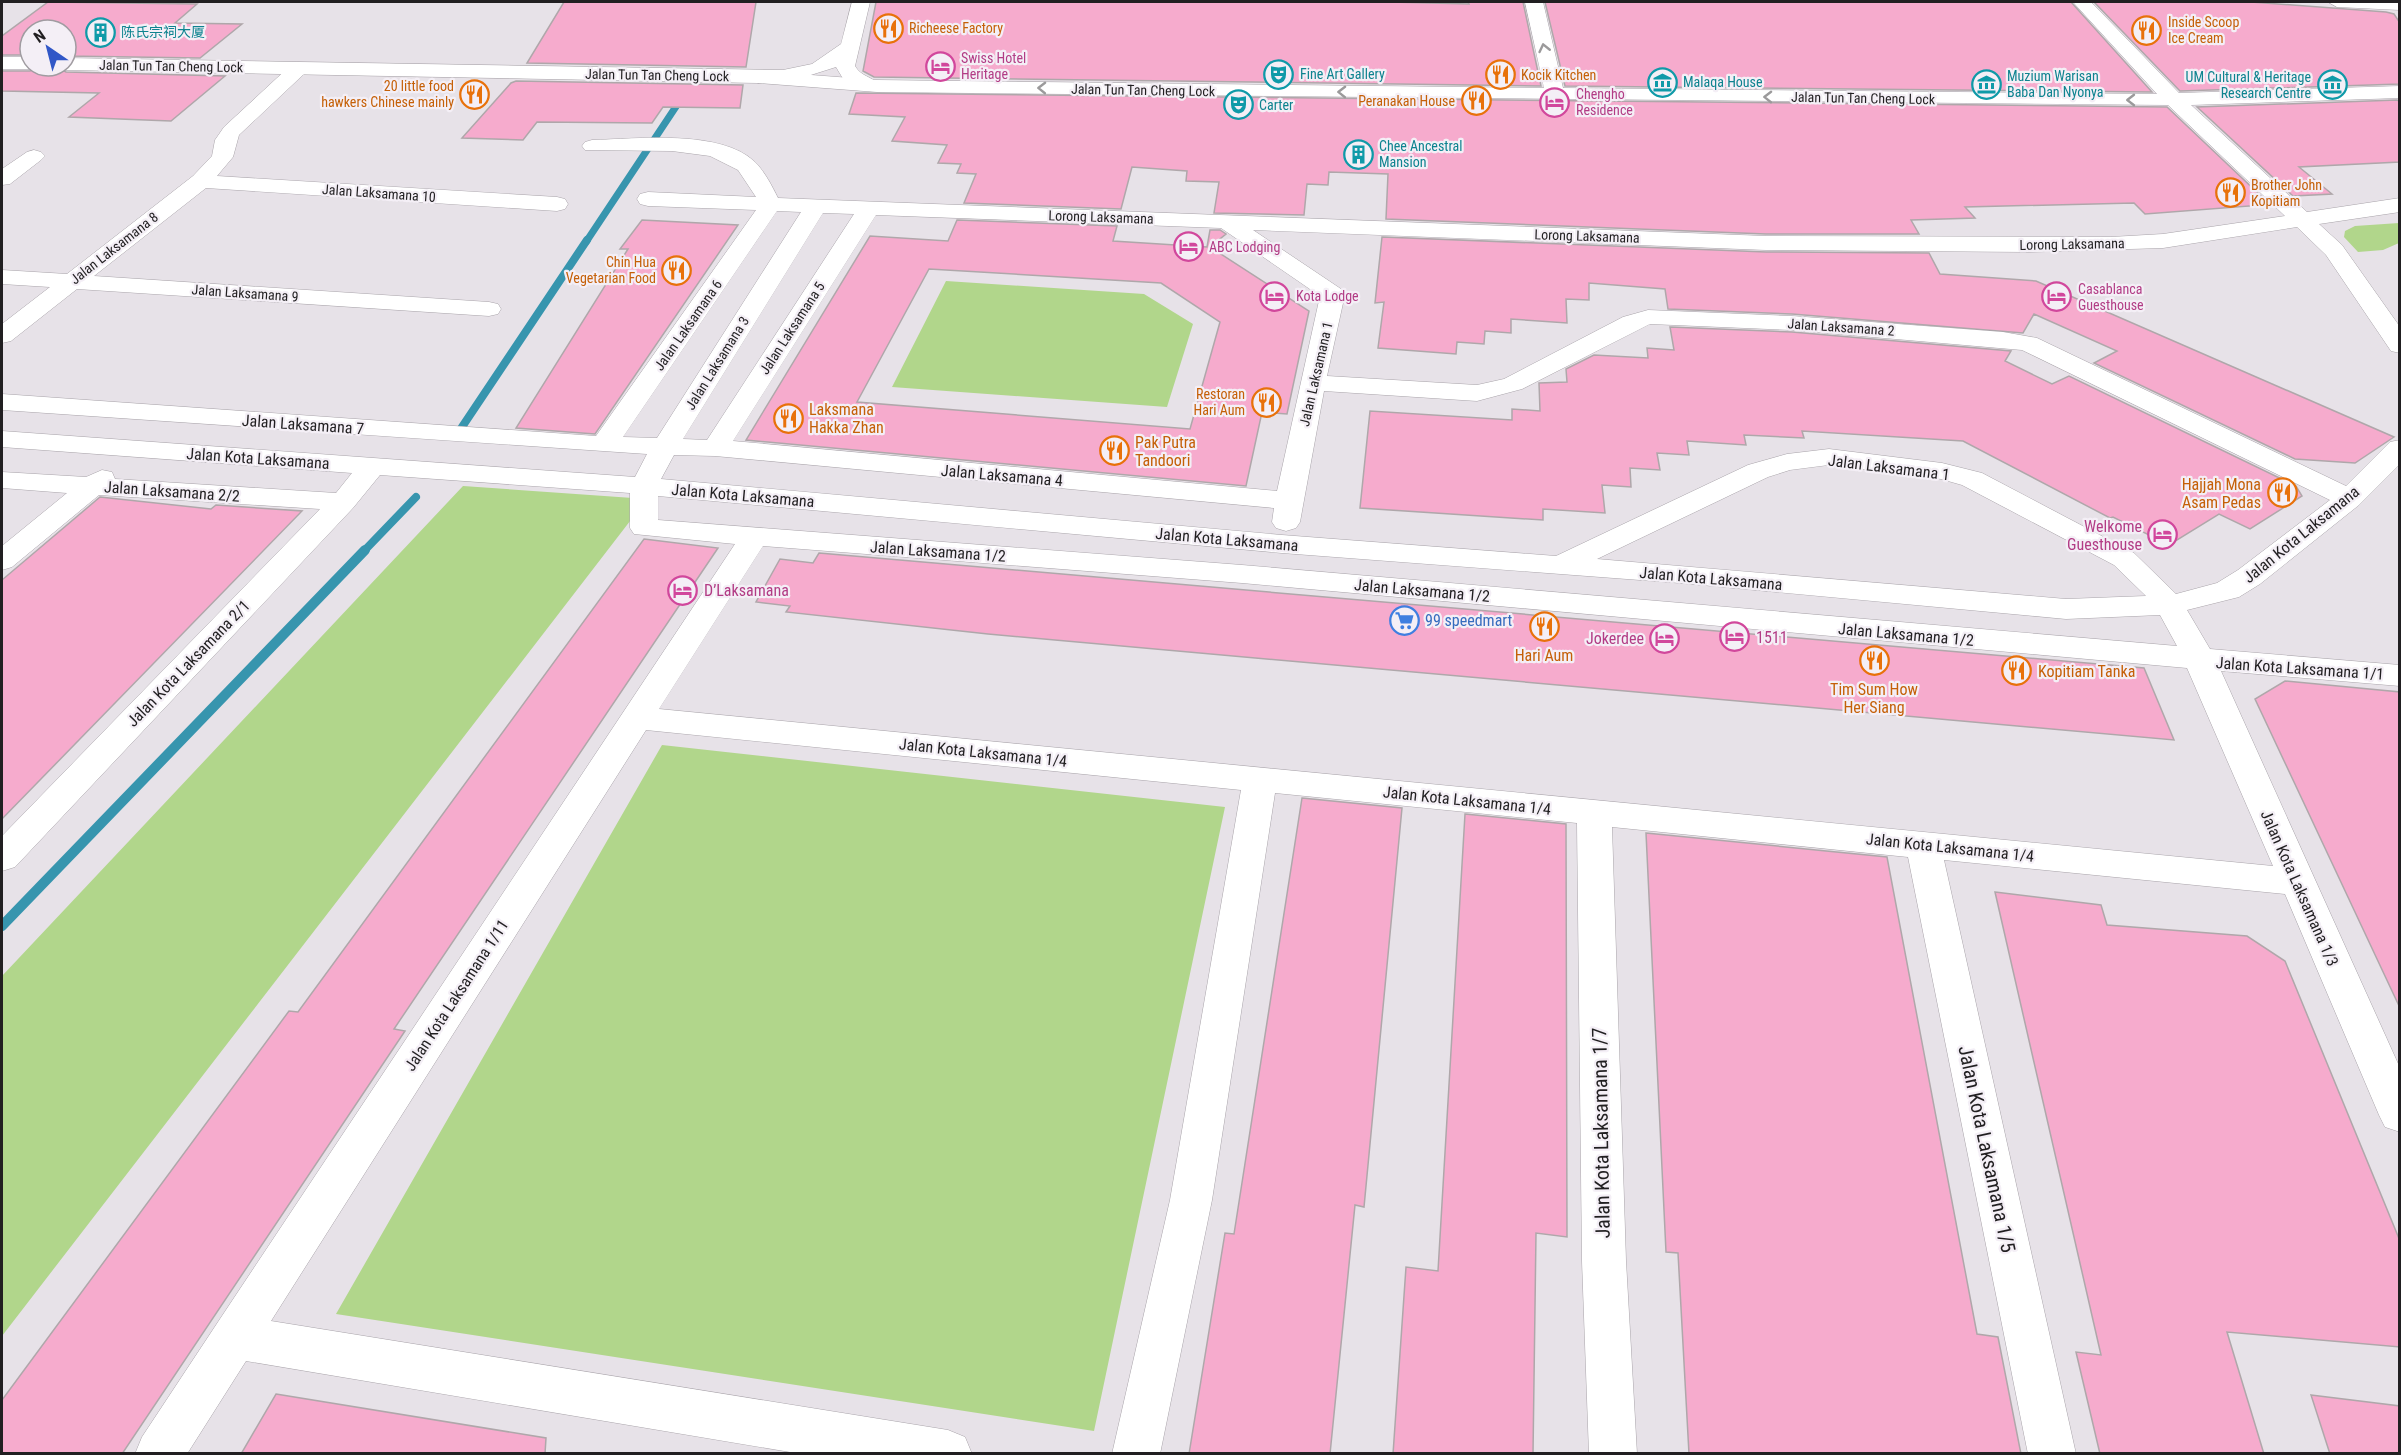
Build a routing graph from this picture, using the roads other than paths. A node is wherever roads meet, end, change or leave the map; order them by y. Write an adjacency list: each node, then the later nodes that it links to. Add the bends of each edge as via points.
1 (861, 2): 6 (street)
2 (1534, 2): 14 (street, one-way to 2)
3 (2082, 2): 15 (street)
4 (2337, 2): 5 (street)
5 (2399, 3)
6 (849, 47): 11 (street, via 835,60 811,70); 12 (street, via 847,72)
7 (2, 63): 8 (street)
8 (18, 63)
9 (78, 64): 10 (street, Jalan Tun Tan Cheng Lock)
10 (298, 69): 11 (street, Jalan Tun Tan Cheng Lock); 19 (street, Jalan Laksamana 8, via 231,131 222,157)
11 (758, 77): 12 (street, Jalan Tun Tan Cheng Lock)
12 (868, 85): 14 (street, Jalan Tun Tan Cheng Lock, one-way to 12)
13 (2400, 92): 15 (street, Jalan Tun Tan Cheng Lock)
14 (1555, 94): 15 (street, Jalan Tun Tan Cheng Lock, one-way to 14)
15 (2174, 100): 26 (street)
16 (592, 146): 22 (street, via 660,146 711,150 731,156 747,165)
17 (2, 155): 18 (street, via 34,156)
18 (2, 179)
19 (201, 181): 21 (street, Jalan Laksamana 10); 29 (street, Jalan Laksamana 8)
20 (648, 199): 22 (street, Lorong Laksamana)
21 (558, 204)
22 (771, 204): 24 (street, Lorong Laksamana); 36 (street, Jalan Laksamana 6)
23 (2400, 205): 26 (street, Lorong Laksamana)
24 (816, 206): 25 (street, Lorong Laksamana); 38 (street, Jalan Laksamana 3)
25 (869, 208): 27 (street, Lorong Laksamana); 39 (street, Jalan Laksamana 5)
26 (2303, 221): 27 (street, Lorong Laksamana, via 2163,241 2052,245 1766,243); 32 (street, via 2334,249)
27 (1227, 222): 33 (street, Jalan Laksamana 1, via 1333,294)
28 (2, 277): 29 (street, Jalan Laksamana 9)
29 (70, 282): 30 (street, Jalan Laksamana 9); 31 (street, Jalan Laksamana 8)
30 (489, 309)
31 (2, 336)
32 (2400, 346)
33 (1315, 383): 45 (street, Jalan Laksamana 2, via 1477,393 1494,390 1648,317 2003,339 2053,353); 46 (street, Jalan Laksamana 1)
34 (2, 402): 36 (street, Jalan Laksamana 7)
35 (2, 439): 37 (street, Jalan Kota Laksamana)
36 (604, 445): 38 (street, Jalan Laksamana 7)
37 (134, 448): 41 (street, Jalan Kota Laksamana); 43 (street)
38 (664, 448): 39 (street, Jalan Laksamana 4); 44 (street, Jalan Laksamana 3)
39 (715, 448): 46 (street, Jalan Laksamana 4)
40 (2400, 448): 45 (street, Jalan Kota Laksamana)
41 (373, 466): 44 (street, Jalan Kota Laksamana); 47 (street, Jalan Kota Laksamana 2/1)
42 (2, 480): 43 (street, Jalan Laksamana 2/2)
43 (93, 485): 47 (street, Jalan Laksamana 2/2); 51 (street)
44 (644, 486): 48 (street, Jalan Laksamana 3); 50 (street, Jalan Kota Laksamana)
45 (2349, 499): 53 (street, Jalan Kota Laksamana, via 2249,578 2228,590)
46 (1290, 501): 50 (street, Jalan Laksamana 1)
47 (343, 502): 60 (street, Jalan Kota Laksamana 2/1)
48 (644, 528): 49 (street, Jalan Laksamana 1/2)
49 (754, 537): 54 (street, Jalan Laksamana 1/2, via 1242,574); 56 (street, Jalan Kota Laksamana 1/11)
50 (1282, 544): 52 (street, Jalan Kota Laksamana)
51 (2, 561)
52 (1556, 567): 53 (street, Jalan Kota Laksamana, via 1680,574 2066,609); 53 (street, Jalan Laksamana 1, via 1758,471 1787,462 1829,457 1942,471 1972,479 2124,560 2143,574)
53 (2171, 605): 54 (street, Jalan Laksamana 1)
54 (2200, 660): 55 (street, Jalan Kota Laksamana 1/1); 61 (street, Jalan Kota Laksamana 1/3)
55 (2400, 676)
56 (636, 718): 57 (street, Jalan Kota Laksamana 1/4); 63 (street, Jalan Kota Laksamana 1/11)
57 (1260, 780): 58 (street, Jalan Kota Laksamana 1/4); 66 (street, via 1191,1200)
58 (1594, 813): 59 (street, Jalan Kota Laksamana 1/4); 67 (street, Jalan Kota Laksamana 1/7)
59 (1923, 845): 61 (street, Jalan Kota Laksamana 1/4); 68 (street, Jalan Kota Laksamana 1/5)
60 (2, 858)
61 (2297, 882): 62 (street, Jalan Kota Laksamana 1/3)
62 (2400, 1115)
63 (234, 1337): 64 (street, Jalan Kota Laksamana 1/11); 65 (street)
64 (159, 1454)
65 (948, 1454)
66 (1136, 1454)
67 (1612, 1454)
68 (2052, 1454)

